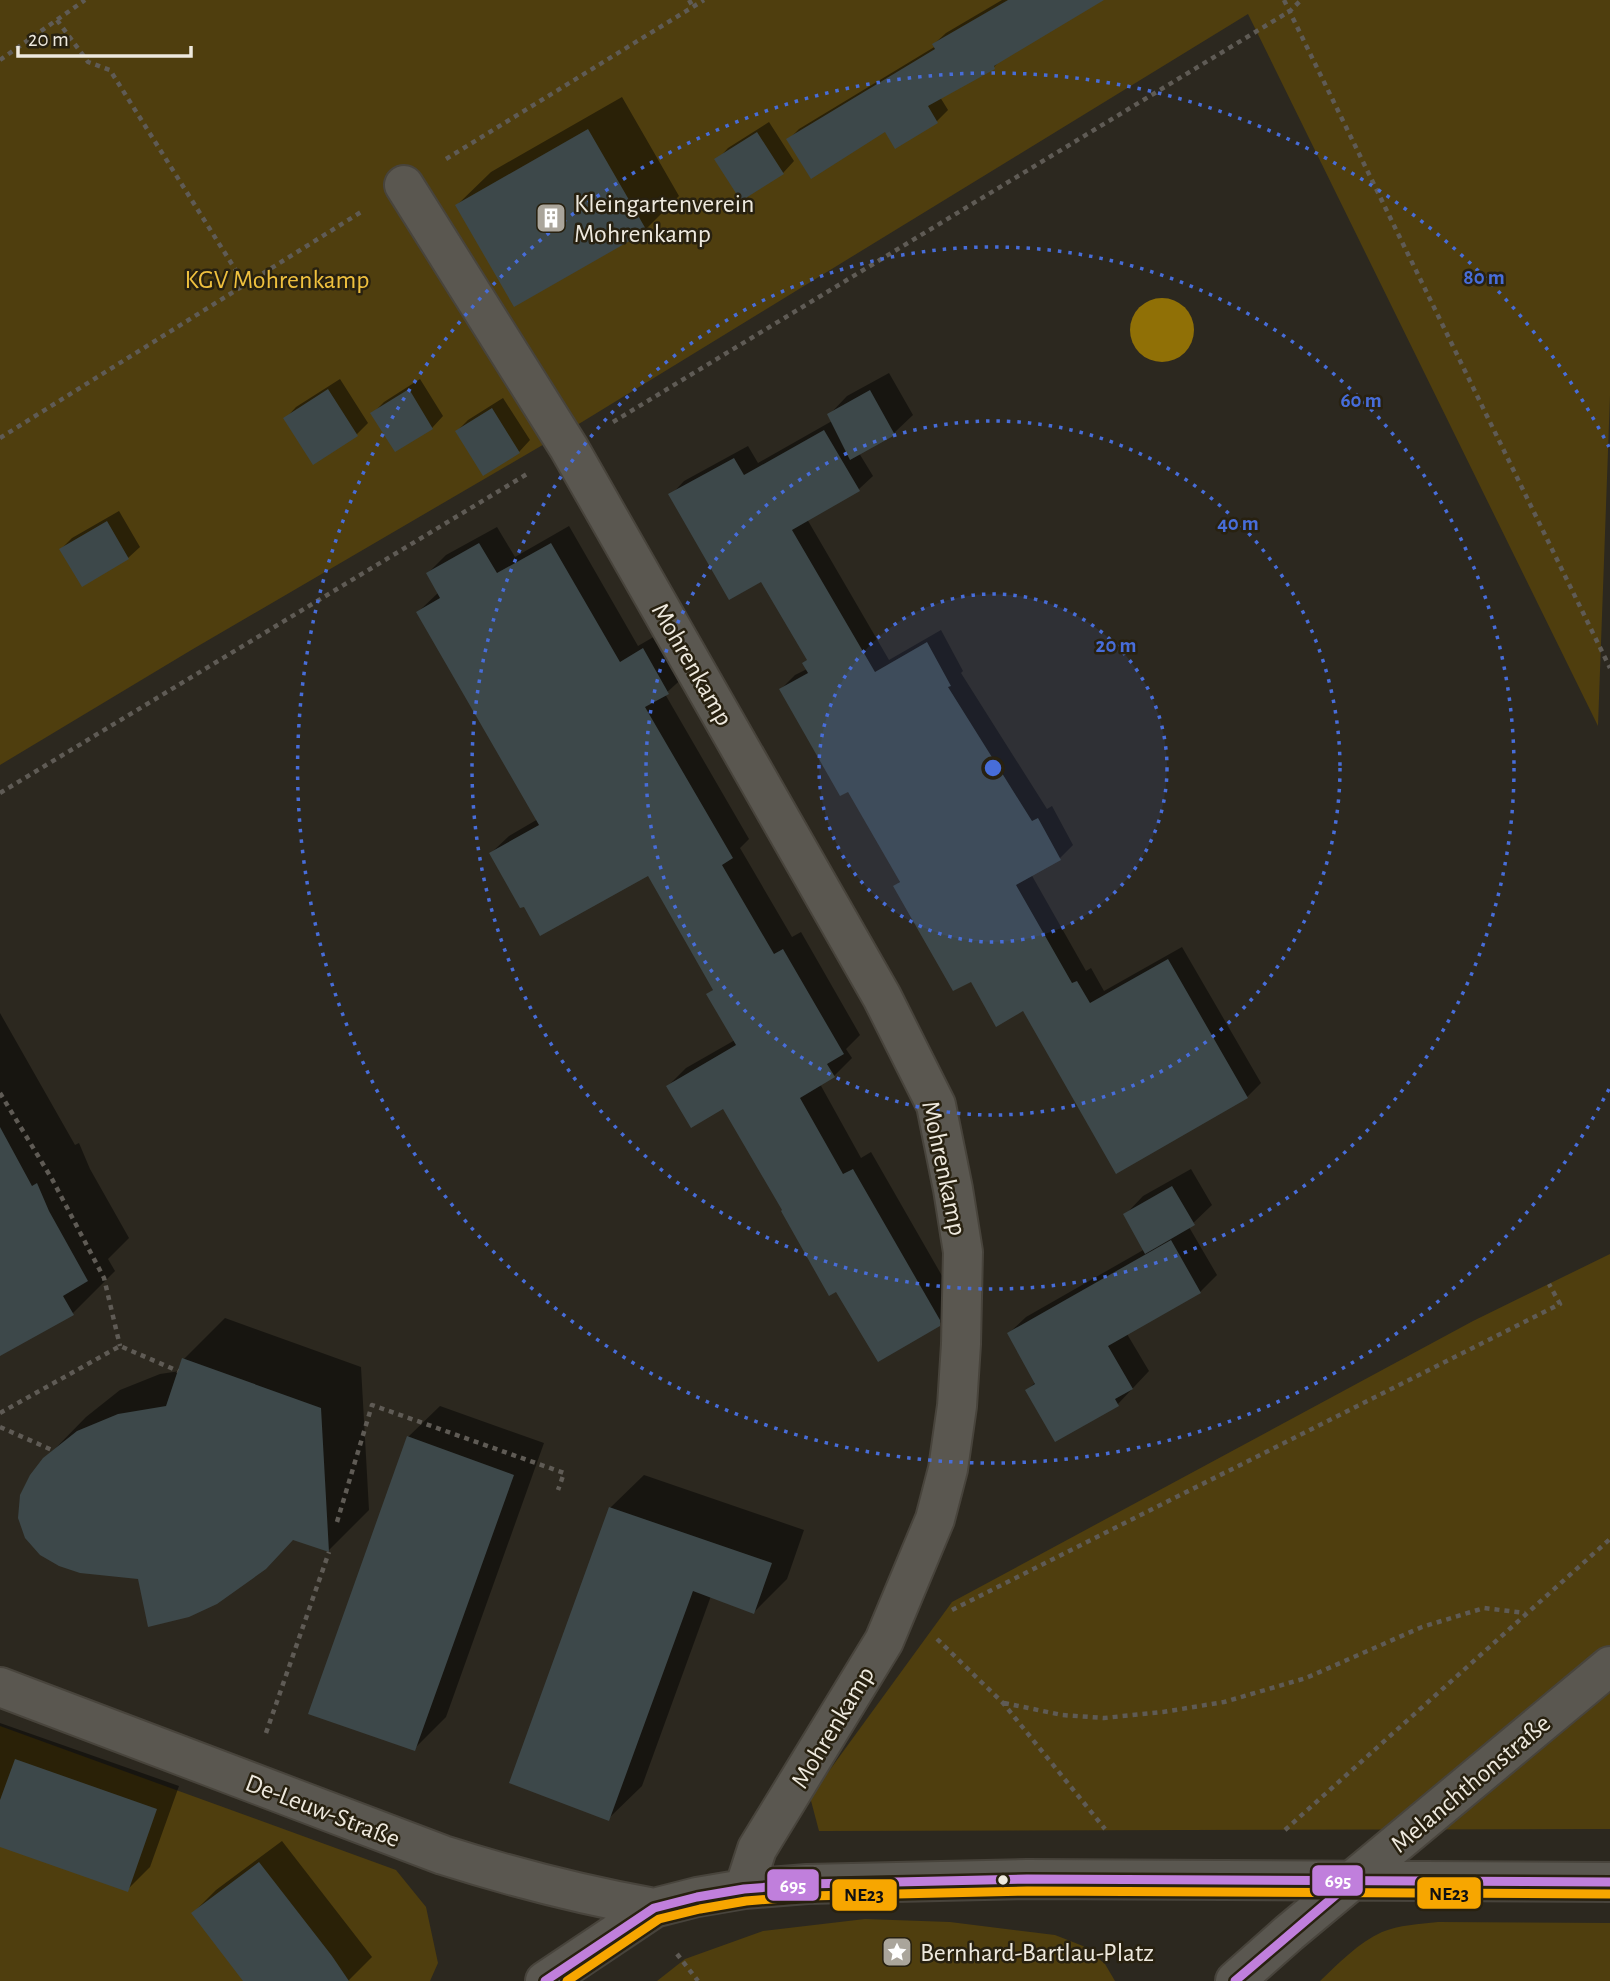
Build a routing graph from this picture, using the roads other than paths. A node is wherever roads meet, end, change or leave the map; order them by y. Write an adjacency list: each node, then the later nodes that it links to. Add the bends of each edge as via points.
1 (404, 186): 6 (street, Mohrenkamp, via 569,448 883,997 936,1105 953,1189 962,1252 957,1406 935,1518 884,1641 757,1849)
2 (1610, 1666): 4 (street, Melanchthonstraße)
3 (0, 1686): 7 (street, De-Leuw-Straße, via 443,1855 511,1877)
4 (1351, 1882): 5 (street); 6 (street, via 1027,1879); 9 (street, Melanchthonstraße)
5 (1610, 1882)
6 (744, 1889): 7 (street)
7 (654, 1908): 8 (street)
8 (545, 1981)
9 (1235, 1981)

